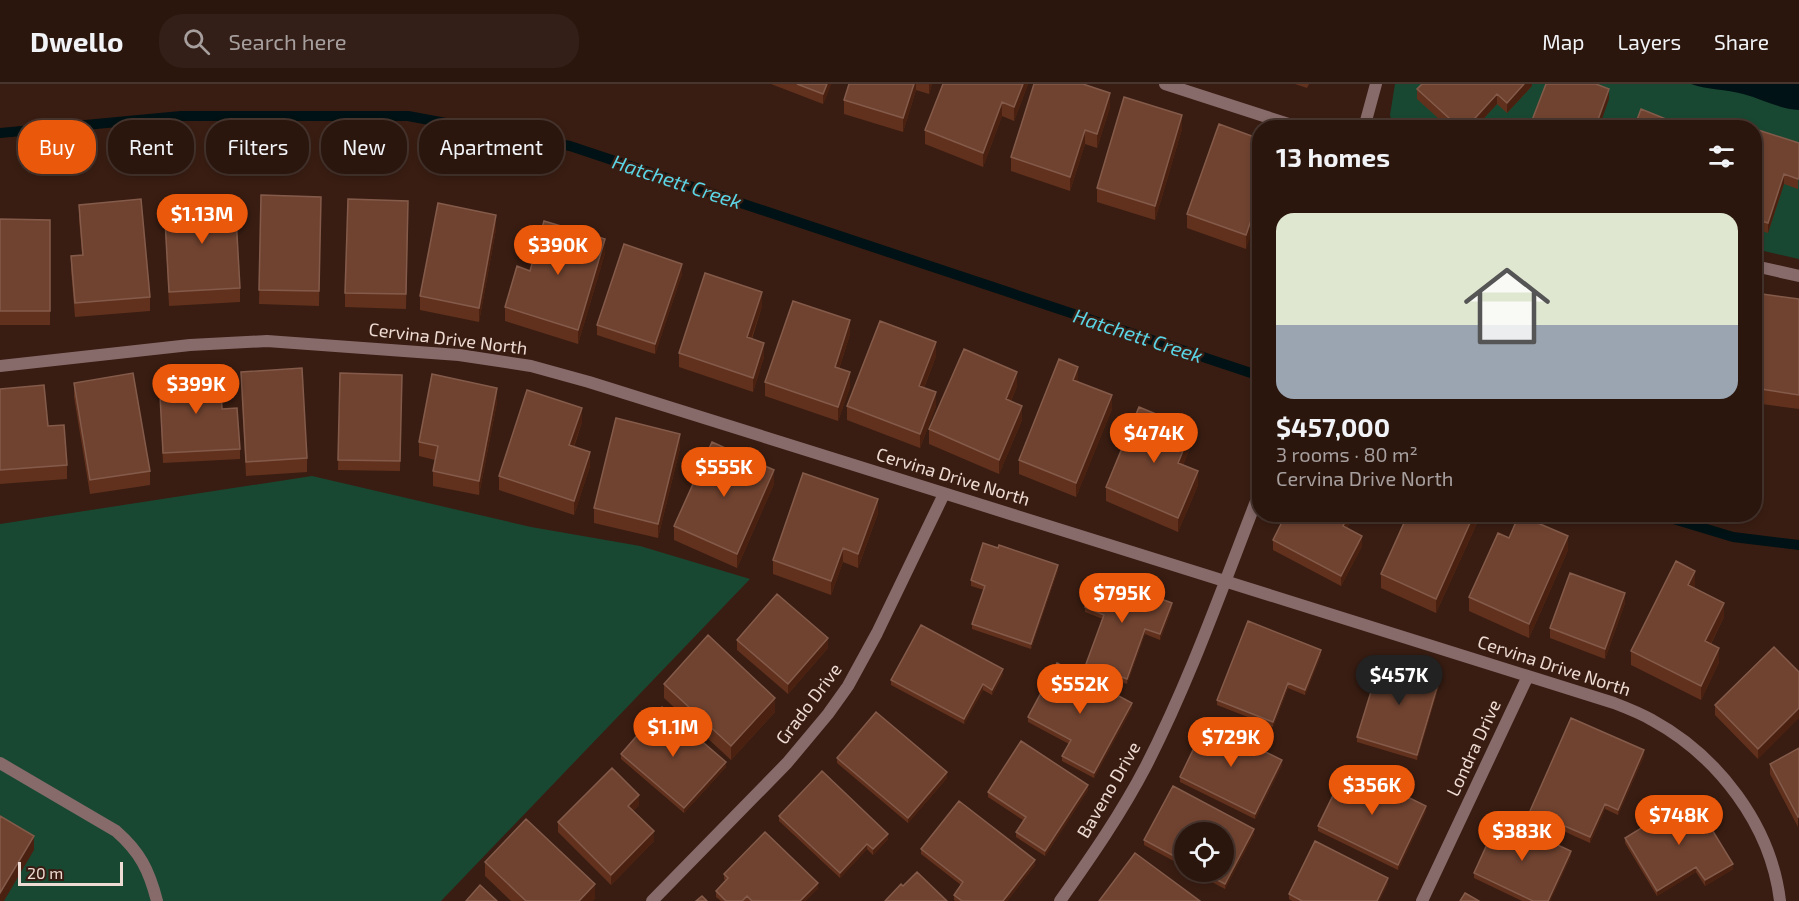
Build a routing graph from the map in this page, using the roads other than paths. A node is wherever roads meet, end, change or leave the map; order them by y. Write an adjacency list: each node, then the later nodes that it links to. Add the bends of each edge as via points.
1 (1165, 84): 3 (street)
2 (1376, 84): 4 (street)
3 (1276, 120)
4 (1366, 120)
5 (1762, 268): 6 (street)
6 (1799, 276)
7 (0, 366): 8 (street, Cervina Drive North, via 190,345 267,341 459,355 531,366 589,382)
8 (944, 494): 10 (street, Cervina Drive North); 14 (street, Grado Drive, via 877,633 828,714 787,763)
9 (1252, 512): 10 (street, Baveno Drive)
10 (1226, 580): 11 (street, Cervina Drive North); 15 (street, Baveno Drive, via 1146,766 1105,837)
11 (1527, 676): 16 (street, Londra Drive); 17 (street, Cervina Drive North, via 1614,703 1683,740 1742,800 1770,857)
12 (0, 763): 13 (street, via 130,843 147,869)
13 (157, 901)
14 (652, 901)
15 (1060, 901)
16 (1422, 901)
17 (1780, 901)

